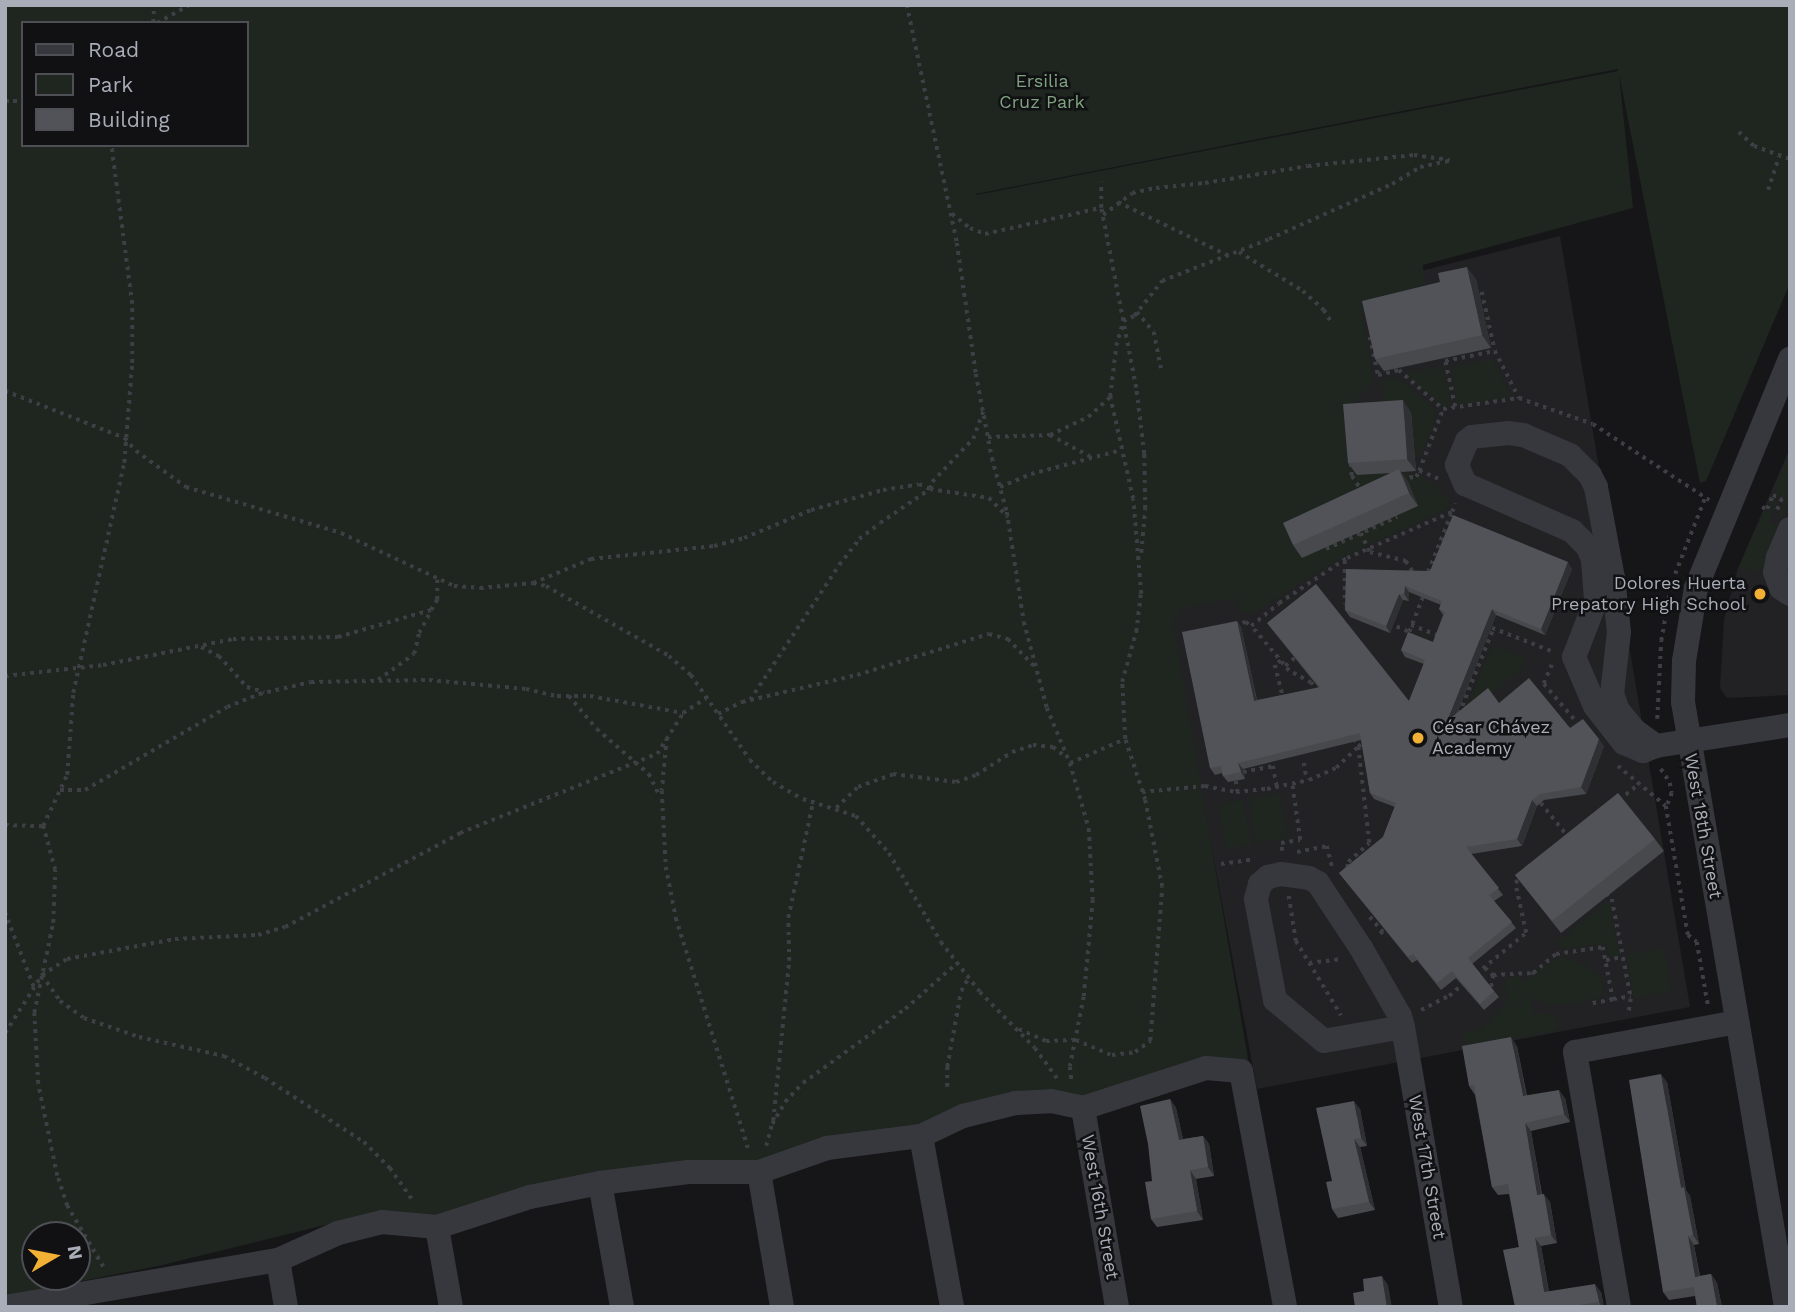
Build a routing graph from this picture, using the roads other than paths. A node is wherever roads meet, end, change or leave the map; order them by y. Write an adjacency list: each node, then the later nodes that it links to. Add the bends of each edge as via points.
1 (1790, 359): 5 (street, West 18th Street, via 1696,587 1684,661)
2 (1790, 528): 3 (street, via 1775,572 1781,588)
3 (1790, 594)
4 (1790, 725): 5 (street)
5 (1688, 741): 6 (street); 8 (street, West 18th Street)
6 (1657, 755): 6 (street, via 1618,711 1612,694 1619,652 1617,609 1596,487 1590,475 1570,455 1523,435 1472,437 1457,465 1465,484 1572,531 1588,547 1596,600 1575,662 1595,706 1624,743)
7 (1401, 1022): 7 (street, via 1324,1041 1275,1000 1256,899 1260,884 1268,877 1286,874 1318,883 1361,948); 24 (street, West 17th Street)
8 (1737, 1022): 25 (street, via 1575,1052); 26 (street, West 18th Street)
9 (1083, 1108): 10 (street, via 1051,1101 1016,1103 963,1115); 22 (street, West 16th Street); 23 (street, via 1206,1068 1241,1072)
10 (921, 1136): 11 (street, via 827,1148); 21 (street)
11 (758, 1172): 12 (street, via 688,1172); 20 (street)
12 (600, 1183): 13 (street, via 530,1197); 19 (street)
13 (437, 1227): 14 (street, via 382,1222 338,1233); 18 (street)
14 (278, 1260): 15 (street); 17 (street)
15 (120, 1298): 16 (street)
16 (5, 1307)
17 (286, 1307)
18 (451, 1307)
19 (622, 1307)
20 (782, 1307)
21 (952, 1307)
22 (1116, 1307)
23 (1285, 1307)
24 (1451, 1307)
25 (1619, 1307)
26 (1786, 1307)

